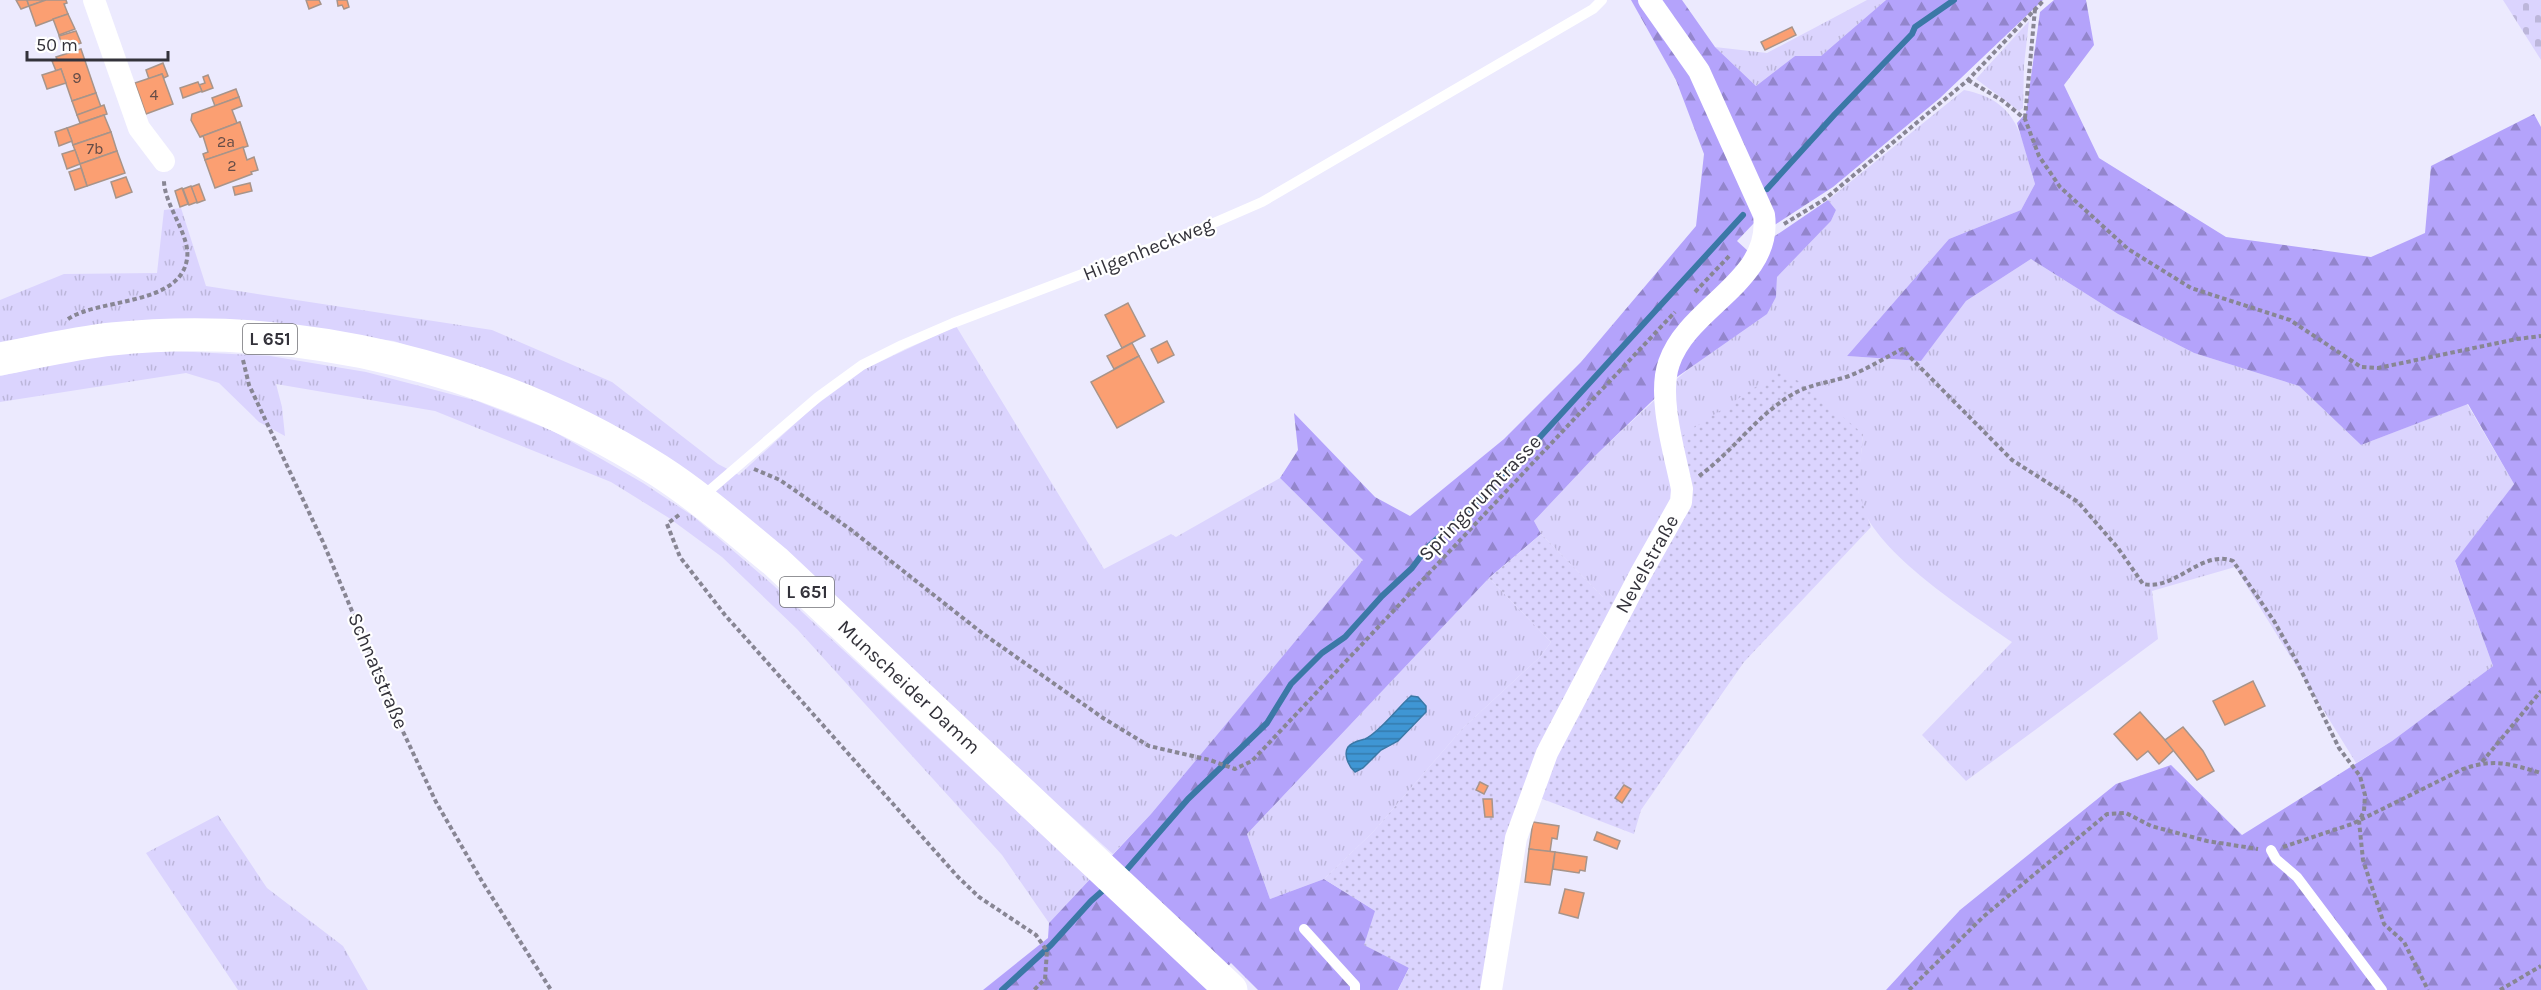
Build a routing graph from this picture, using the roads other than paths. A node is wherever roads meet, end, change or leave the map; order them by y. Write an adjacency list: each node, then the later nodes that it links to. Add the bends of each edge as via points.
1 (94, 0): 4 (street, via 139,128)
2 (1602, 0): 6 (lane, Hilgenheckweg, via 1504,62 1262,202 1194,232 953,323 862,365 818,397)
3 (1649, 0): 11 (street, Nevelstraße, via 1699,71 1764,214 1765,231 1756,259 1683,338 1669,362 1665,398 1682,489 1677,508 1547,753 1516,838)
4 (164, 161)
5 (0, 358): 6 (main road, Munscheider Damm / L 651, via 110,339 165,335 313,343 388,357 461,377 533,403 598,435)
6 (700, 498): 9 (main road, Munscheider Damm / L 651, via 776,562)
7 (2271, 850): 12 (lane, via 2297,877)
8 (1304, 929): 10 (lane)
9 (1225, 983)
10 (1355, 990)
11 (1491, 990)
12 (2382, 990)

